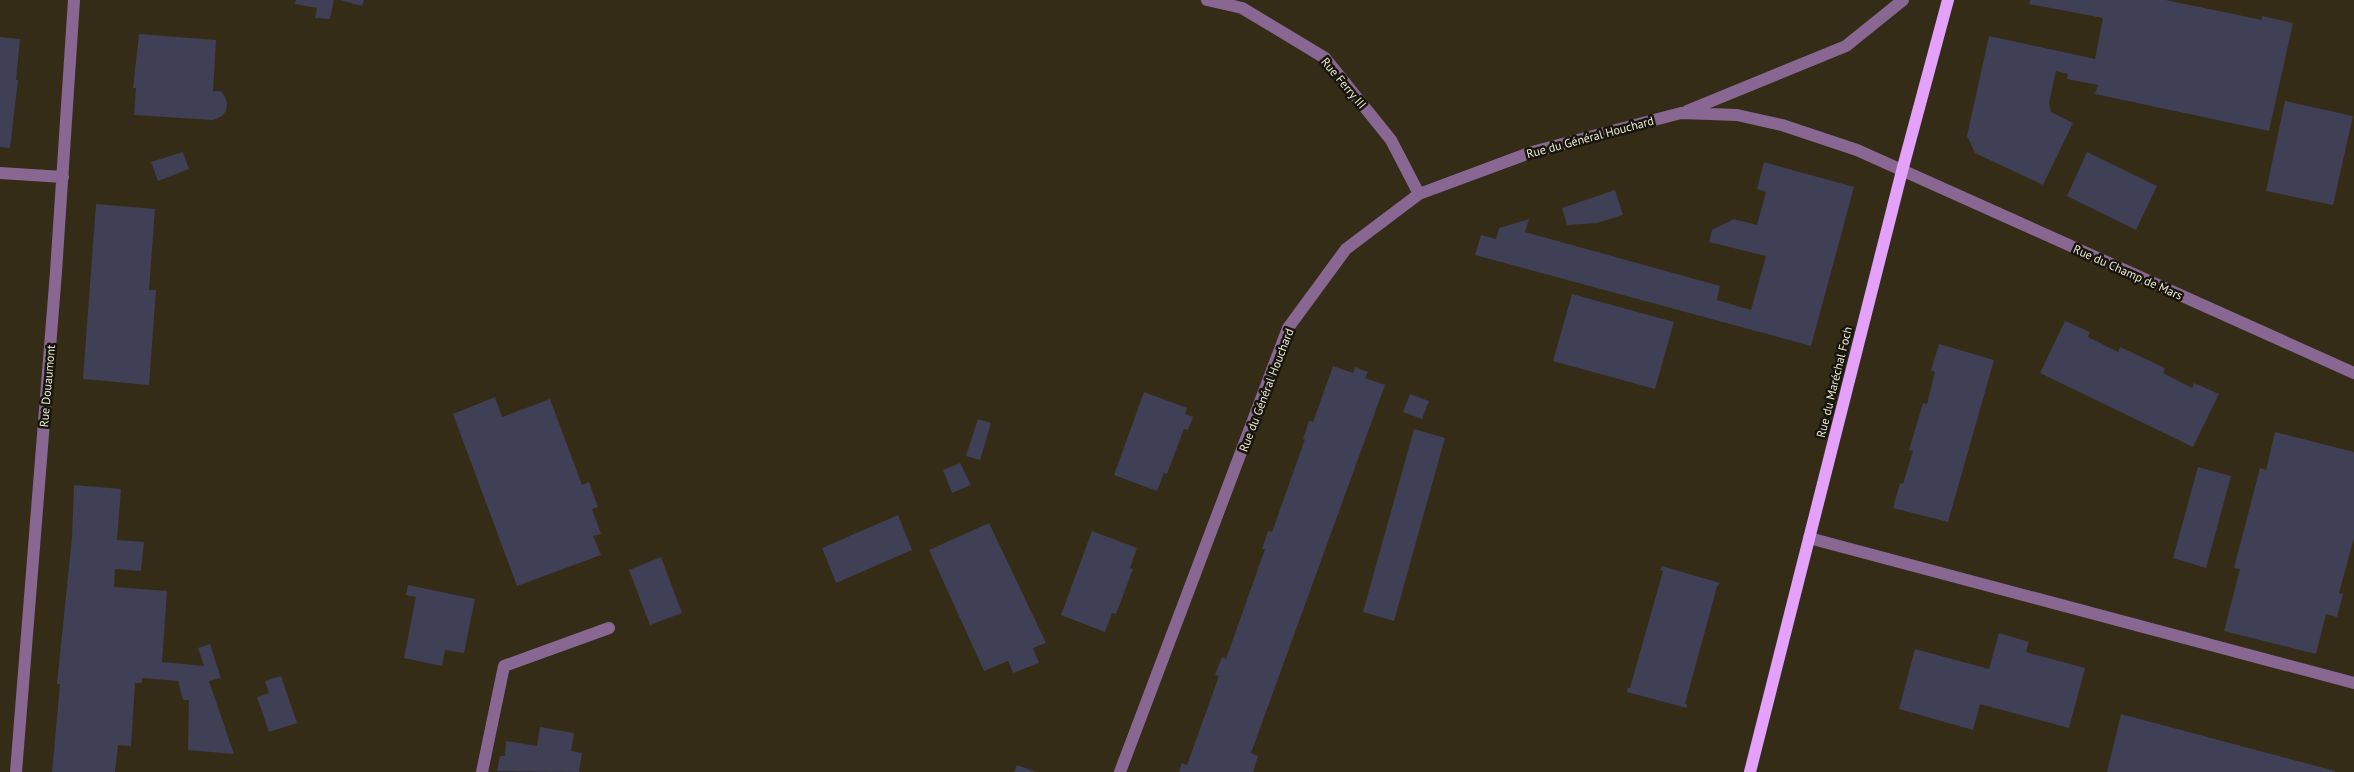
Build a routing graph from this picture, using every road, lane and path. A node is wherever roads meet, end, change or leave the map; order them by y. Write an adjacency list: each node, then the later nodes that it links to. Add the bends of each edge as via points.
1 (74, 0): 8 (street, Rue Douaumont)
2 (1207, 0): 9 (street, Rue Ferry III, via 1242,8 1325,58 1391,140)
3 (1903, 0): 5 (street, Rue du Général Houchard, via 1846,46)
4 (1948, 0): 6 (main road, Rue du Maréchal Foch)
5 (1681, 113): 6 (street, Rue du Général Houchard, via 1737,115 1782,125 1857,150); 9 (street, Rue du Général Houchard, via 1532,152)
6 (1902, 170): 10 (street, Rue du Champ de Mars); 11 (main road, Rue du Maréchal Foch)
7 (0, 173): 8 (street)
8 (63, 177): 14 (street, Rue Douaumont)
9 (1419, 194): 16 (street, Rue du Général Houchard, via 1346,249 1288,328)
10 (2354, 373)
11 (1809, 538): 13 (street); 17 (main road, Rue du Maréchal Foch)
12 (610, 628): 15 (street, via 504,666)
13 (2354, 683)
14 (16, 772)
15 (482, 772)
16 (1120, 772)
17 (1750, 772)

